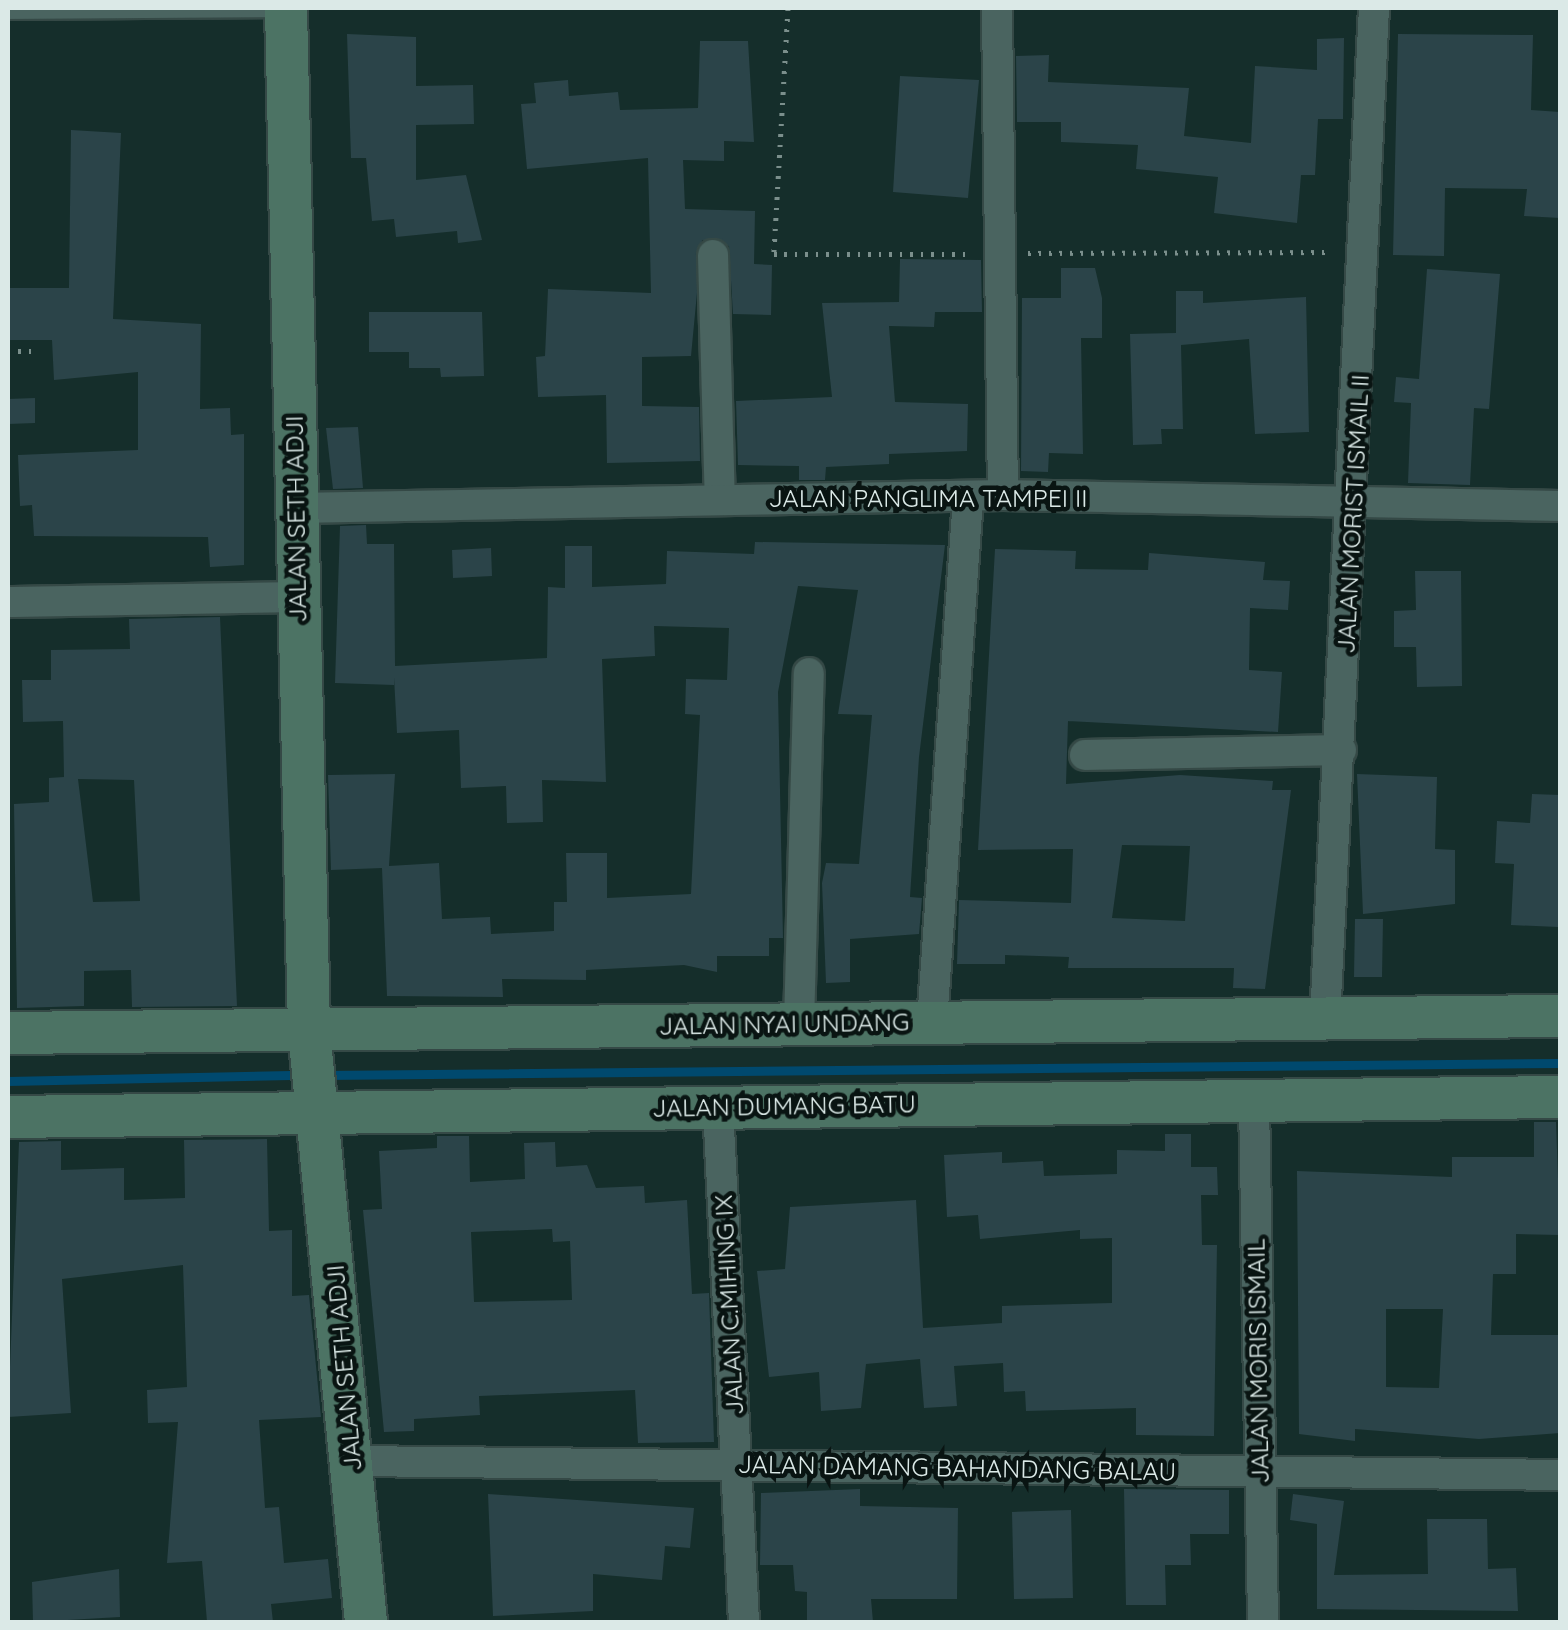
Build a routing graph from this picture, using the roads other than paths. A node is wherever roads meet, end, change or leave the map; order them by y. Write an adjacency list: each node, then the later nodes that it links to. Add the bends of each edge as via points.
1 (286, 8): 4 (lane); 11 (street, JALAN SETH ADJI)
2 (998, 8): 6 (street)
3 (1374, 8): 9 (street, JALAN MORIST ISMAIL II)
4 (8, 11)
5 (713, 255): 8 (street)
6 (1003, 496): 7 (street, JALAN PANGLIMA TAMPEI II); 9 (street, JALAN PANGLIMA TAMPEI II)
7 (968, 498): 8 (street, JALAN PANGLIMA TAMPEI II); 20 (street)
8 (720, 499): 11 (street, JALAN PANGLIMA TAMPEI II)
9 (1356, 504): 10 (street, JALAN PANGLIMA TAMPEI II); 15 (street, JALAN MORIST ISMAIL II)
10 (1560, 506)
11 (294, 508): 12 (street, JALAN SETH ADJI)
12 (297, 598): 13 (street); 22 (street, JALAN SETH ADJI)
13 (8, 602)
14 (809, 673): 19 (street)
15 (1341, 750): 16 (street); 18 (street, JALAN MORIST ISMAIL II)
16 (1085, 756)
17 (1560, 1016): 18 (street, JALAN NYAI UNDANG)
18 (1325, 1020): 20 (street, JALAN NYAI UNDANG)
19 (799, 1023): 20 (street, JALAN NYAI UNDANG); 22 (street, JALAN NYAI UNDANG)
20 (932, 1023)
21 (8, 1033): 22 (street, JALAN NYAI UNDANG)
22 (310, 1036): 25 (street, JALAN SETH ADJI)
23 (1560, 1097): 24 (street, JALAN DUMANG BATU)
24 (1254, 1100): 26 (street, JALAN DUMANG BATU); 30 (street, JALAN MORIS ISMAIL)
25 (313, 1105): 26 (street, JALAN DUMANG BATU); 27 (street, JALAN DUMANG BATU); 28 (street, JALAN SETH ADJI)
26 (718, 1107): 29 (street, JALAN C.MIHING IX)
27 (8, 1116)
28 (353, 1461): 29 (street, JALAN DAMANG BAHANDANG BALAU); 32 (street, JALAN SETH ADJI)
29 (738, 1466): 30 (street, JALAN DAMANG BAHANDANG BALAU); 33 (street, JALAN C.MIHING IX)
30 (1259, 1472): 31 (street, JALAN DAMANG BAHANDANG BALAU); 34 (street, JALAN MORIS ISMAIL)
31 (1560, 1475)
32 (366, 1622)
33 (744, 1622)
34 (1263, 1622)

